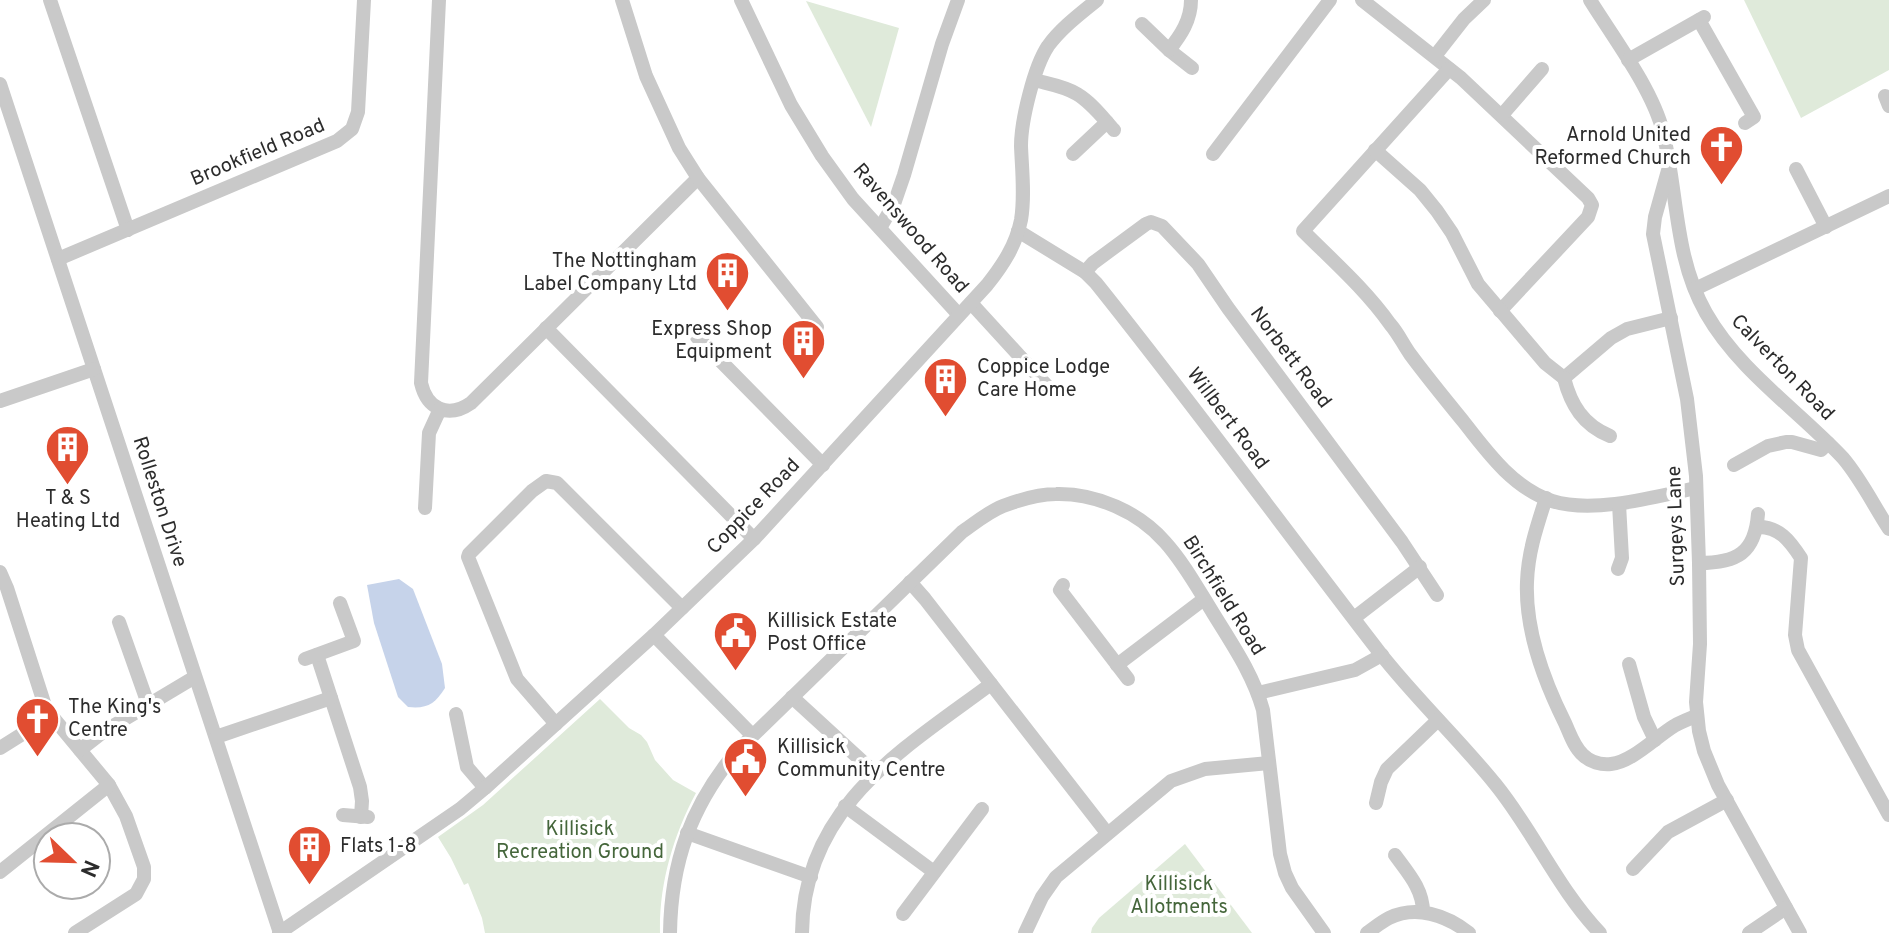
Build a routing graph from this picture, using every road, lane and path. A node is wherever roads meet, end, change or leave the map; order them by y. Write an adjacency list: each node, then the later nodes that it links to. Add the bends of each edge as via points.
1 (50, 0): 36 (street, via 55,34)
2 (364, 0): 36 (street, Brookfield Road, via 358,112 348,134)
3 (439, 0): 53 (street, via 421,383 425,397)
4 (622, 0): 30 (street, via 646,76)
5 (741, 0): 35 (street, Ravenswood Road, via 805,129 853,199)
6 (958, 0): 35 (street, via 904,175)
7 (1097, 0): 20 (street, Coppice Road, via 1062,29 1041,58)
8 (1191, 0): 14 (street, via 1180,37)
9 (1330, 0): 27 (street)
10 (1484, 0): 15 (street)
11 (1590, 0): 16 (street, Calverton Road)
12 (1365, 1): 15 (street)
13 (1142, 24): 14 (street)
14 (1169, 50): 17 (street)
15 (1435, 56): 18 (street)
16 (1628, 60): 23 (street, via 1703,18 1754,117); 28 (street, Calverton Road, via 1655,107)
17 (1192, 68)
18 (1449, 69): 22 (street); 25 (street)
19 (1542, 69): 22 (street)
20 (1034, 80): 26 (street, via 1076,93 1111,126); 37 (street, Coppice Road, via 1022,133)
21 (0, 84): 24 (street, Rolleston Drive)
22 (1502, 115): 43 (street, via 1592,205 1588,217)
23 (1745, 123)
24 (7, 125): 39 (street, Rolleston Drive)
25 (1375, 150): 43 (street, via 1437,211 1478,284); 59 (street, via 1303,231 1390,323 1492,458)
26 (1080, 153)
27 (1213, 154)
28 (1669, 167): 32 (street, Surgeys Lane); 33 (street, Calverton Road)
29 (1804, 176): 34 (street)
30 (698, 178): 46 (street); 47 (street)
31 (1889, 196): 34 (street)
32 (1655, 217): 33 (street); 38 (street, Surgeys Lane)
33 (1676, 218): 38 (street); 41 (street, Calverton Road)
34 (1826, 227): 41 (street)
35 (880, 228): 44 (street, Ravenswood Road)
36 (128, 230): 39 (street, Brookfield Road)
37 (1018, 231): 40 (street, Willbert Road); 42 (street, Coppice Road, via 1002,265)
38 (1656, 248): 45 (street, Surgeys Lane)
39 (58, 259): 49 (street, Rolleston Drive)
40 (1085, 272): 65 (street, Norbett Road, via 1146,224 1162,226 1198,264); 74 (street, Willbert Road)
41 (1695, 289): 55 (street, Calverton Road, via 1729,347)
42 (971, 303): 44 (street, Coppice Road); 51 (street)
43 (1500, 311): 50 (street)
44 (959, 315): 56 (street, Coppice Road)
45 (1671, 318): 50 (street, via 1627,329); 58 (street, Surgeys Lane)
46 (817, 327)
47 (546, 328): 53 (street, via 471,403 460,410); 63 (street)
48 (697, 337): 56 (street)
49 (94, 369): 52 (street); 80 (street, Rolleston Drive)
50 (1564, 378): 54 (street, via 1573,406)
51 (1047, 386)
52 (0, 401)
53 (440, 409): 61 (street, via 429,433)
54 (1610, 436)
55 (1828, 443): 57 (street, via 1821,450 1792,442 1774,445); 62 (street, Calverton Road)
56 (823, 465): 63 (street, Coppice Road)
57 (1734, 465)
58 (1696, 488): 60 (street); 64 (street, Surgeys Lane)
59 (1546, 498): 60 (street, via 1569,504); 94 (street, via 1532,540 1527,598 1553,700 1577,747 1591,761 1623,761)
60 (1619, 504): 66 (street)
61 (425, 508)
62 (1889, 529)
63 (754, 539): 73 (street, Coppice Road)
64 (1699, 563): 89 (street, Surgeys Lane); 106 (street, via 1745,552 1758,521 1783,535 1801,558 1798,650)
65 (1420, 567): 70 (street, Norbett Road); 74 (street)
66 (1618, 569)
67 (0, 572): 88 (street)
68 (910, 582): 71 (street, Birchfield Road, via 982,518 1001,507 1056,494 1102,501 1142,521 1164,541); 82 (street); 84 (street, Birchfield Road)
69 (1063, 585): 79 (street, via 1060,590)
70 (1437, 595)
71 (1204, 599): 79 (street); 83 (street, Birchfield Road)
72 (340, 603): 85 (street, via 354,641 311,657)
73 (682, 608): 76 (street, Coppice Road); 91 (street, via 557,483 546,481 532,491 468,557 517,679)
74 (1354, 618): 77 (street, Willbert Road)
75 (119, 622): 86 (street)
76 (654, 635): 91 (street, Coppice Road); 92 (street)
77 (1382, 655): 83 (street, via 1355,670); 90 (street, Willbert Road)
78 (1629, 664): 94 (street)
79 (1117, 665): 81 (street)
80 (195, 677): 86 (street); 93 (street, Rolleston Drive)
81 (1128, 679)
82 (991, 684): 98 (street); 108 (street)
83 (1258, 693): 97 (street, Birchfield Road)
84 (792, 697): 92 (street, Birchfield Road); 98 (street)
85 (331, 698): 93 (street); 105 (street, via 365,817)
86 (148, 704): 96 (street)
87 (456, 714): 100 (street, via 467,767)
88 (51, 716): 95 (street); 96 (street)
89 (1696, 716): 94 (street); 101 (street, Surgeys Lane, via 1704,751)
90 (1438, 720): 102 (street, via 1387,769); 125 (street, Willbert Road, via 1499,788 1570,898)
91 (556, 724): 100 (street, Coppice Road)
92 (752, 735): 107 (street, Birchfield Road, via 707,791)
93 (216, 737): 118 (street, Rolleston Drive)
94 (1655, 740)
95 (0, 748)
96 (80, 750): 99 (street)
97 (1269, 763): 108 (street, via 1186,774 1157,790); 122 (street, Birchfield Road, via 1285,873)
98 (875, 773): 103 (street)
99 (109, 785): 111 (street); 117 (street, via 132,832 144,879 132,897)
100 (485, 788): 118 (street, Coppice Road)
101 (1727, 800): 110 (street, via 1668,832); 114 (street, Surgeys Lane)
102 (1376, 803)
103 (845, 806): 112 (street); 113 (street, via 827,834)
104 (982, 809): 112 (street)
105 (343, 815)
106 (1889, 815)
107 (687, 833): 113 (street); 119 (street, Birchfield Road, via 674,878)
108 (1107, 833): 121 (street, via 1048,887)
109 (1395, 855): 115 (street, via 1418,886)
110 (1633, 869)
111 (0, 872)
112 (934, 872): 116 (street)
113 (811, 877): 120 (street)
114 (1786, 908): 126 (street); 127 (street, Surgeys Lane)
115 (1423, 912): 123 (street, via 1396,915); 124 (street)
116 (903, 914)
117 (75, 933)
118 (279, 933)
119 (670, 933)
120 (802, 933)
121 (1025, 933)
122 (1324, 933)
123 (1367, 933)
124 (1469, 933)
125 (1600, 933)
126 (1749, 933)
127 (1800, 933)

